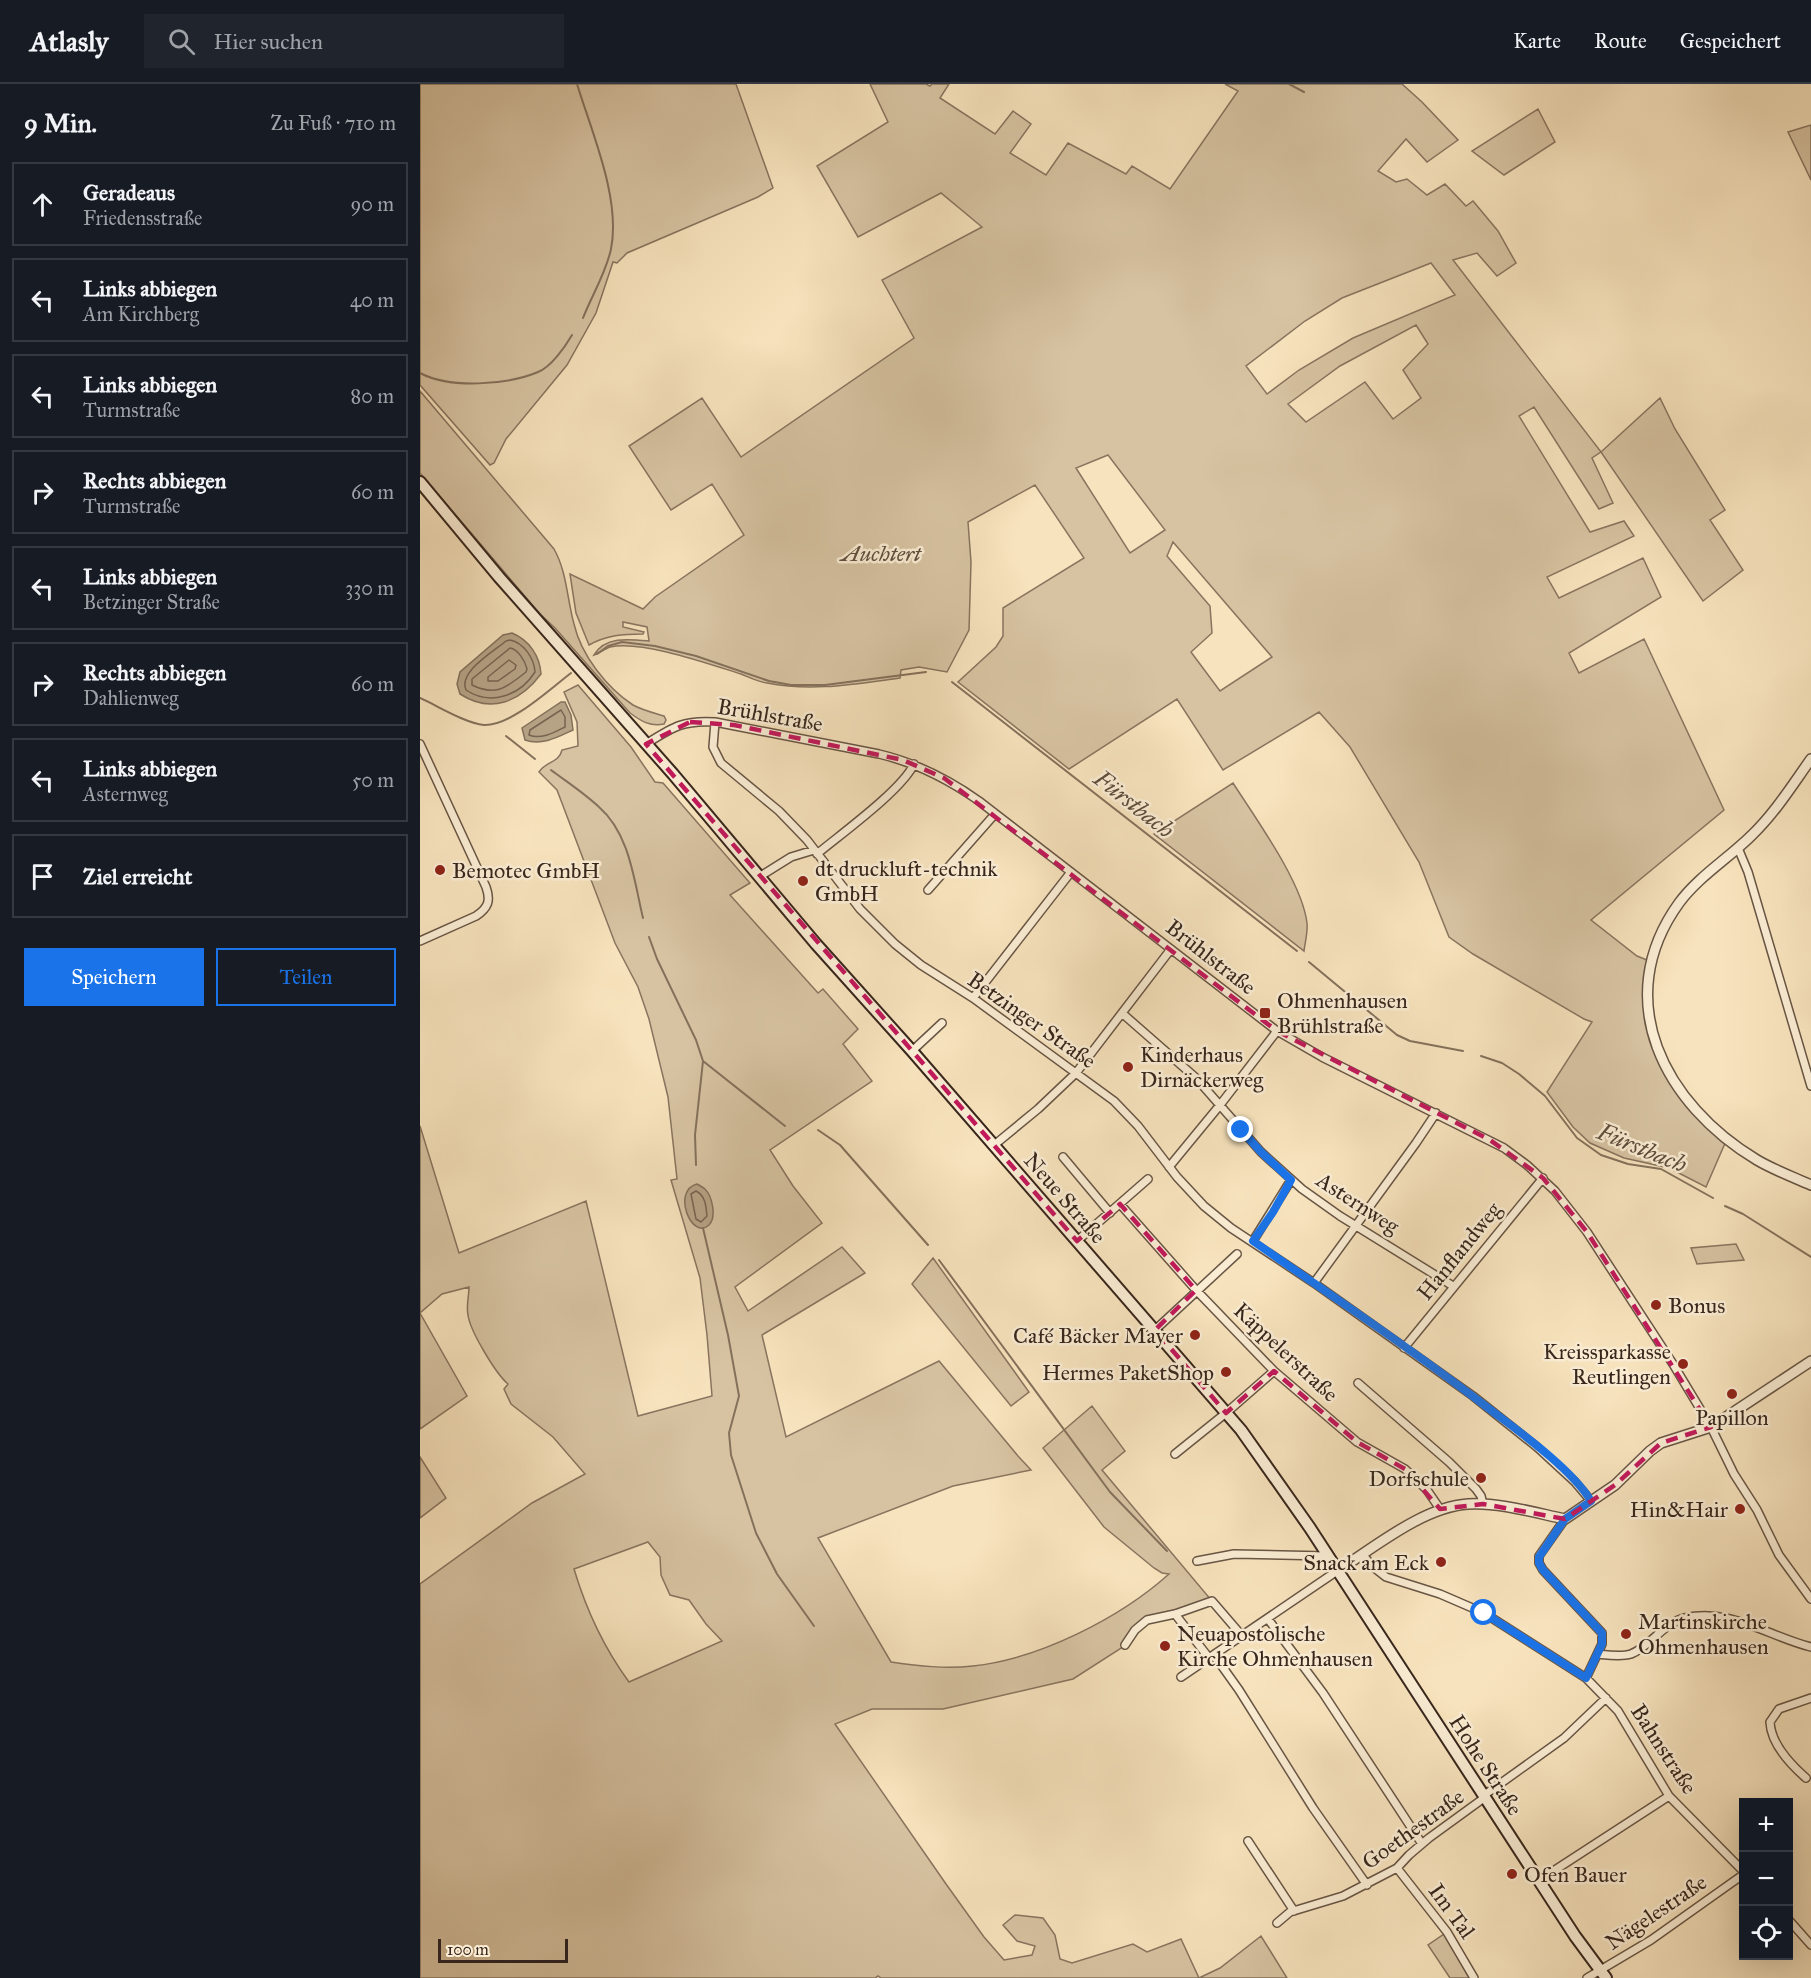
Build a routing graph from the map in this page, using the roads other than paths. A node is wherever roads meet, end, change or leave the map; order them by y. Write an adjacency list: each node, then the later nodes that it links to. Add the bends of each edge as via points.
1 (420, 482): 4 (main road, Neue Straße)
2 (715, 722): 4 (street, Brühlstraße, via 681,724); 6 (street, Brühlstraße, via 872,752); 9 (street, Betzinger Straße, via 712,740 721,763 779,811)
3 (420, 744): 13 (street, via 489,901 476,916)
4 (646, 744): 11 (main road, Neue Straße)
5 (1811, 759): 8 (street, via 1770,815)
6 (914, 764): 7 (street, Brühlstraße, via 954,784); 9 (street, via 897,786)
7 (995, 814): 10 (street, Brühlstraße); 12 (street)
8 (1738, 848): 21 (street); 30 (street, via 1685,896 1665,926 1648,981 1651,1031 1673,1082 1706,1120 1757,1160)
9 (815, 852): 11 (street, via 791,857); 15 (street, Betzinger Straße, via 882,932 921,965)
10 (1071, 872): 14 (street, Brühlstraße); 15 (street)
11 (759, 877): 19 (main road, Neue Straße)
12 (928, 890)
13 (420, 941)
14 (1171, 950): 16 (street); 18 (street, Brühlstraße)
15 (973, 998): 20 (street, Betzinger Straße)
16 (1123, 1014): 20 (street); 22 (street, Asternweg, via 1171,1054)
17 (942, 1023): 19 (street)
18 (1277, 1031): 22 (street); 23 (street, Brühlstraße)
19 (912, 1051): 24 (main road, Neue Straße)
20 (1076, 1073): 24 (street); 26 (street, Betzinger Straße, via 1120,1107)
21 (1811, 1086)
22 (1221, 1105): 26 (street); 29 (street, Asternweg, via 1256,1147)
23 (1436, 1113): 27 (street, Brühlstraße, via 1504,1148); 33 (street)
24 (993, 1146): 34 (main road, Neue Straße)
25 (1063, 1157): 32 (street)
26 (1169, 1167): 35 (street, Betzinger Straße, via 1204,1206)
27 (1543, 1178): 38 (street, Hanflandweg); 46 (street, Brühlstraße, via 1587,1232)
28 (1148, 1179): 31 (street)
29 (1291, 1180): 33 (street, Asternweg); 35 (street)
30 (1811, 1185)
31 (1120, 1204): 32 (street); 39 (street, Käppelerstraße)
32 (1110, 1213): 34 (street)
33 (1356, 1226): 37 (street); 38 (street, Asternweg)
34 (1077, 1241): 40 (main road, Neue Straße)
35 (1253, 1241): 37 (street, Betzinger Straße)
36 (1237, 1254): 39 (street)
37 (1314, 1283): 41 (street, Betzinger Straße)
38 (1453, 1286): 41 (street, Hanflandweg)
39 (1196, 1290): 40 (street); 43 (street, Käppelerstraße)
40 (1155, 1330): 45 (main road, Neue Straße)
41 (1404, 1348): 48 (street, Betzinger Straße, via 1519,1431)
42 (1811, 1361): 46 (street)
43 (1274, 1371): 45 (street); 50 (street, Käppelerstraße, via 1357,1442 1405,1469)
44 (1358, 1383): 49 (street, via 1449,1462 1479,1492)
45 (1226, 1413): 47 (street); 53 (main road, Neue Straße)
46 (1712, 1427): 48 (street, via 1661,1443); 56 (street, Brühlstraße, via 1775,1549)
47 (1175, 1454)
48 (1591, 1501): 51 (street)
49 (1483, 1504): 50 (street); 51 (street)
50 (1440, 1509): 52 (street)
51 (1565, 1519): 62 (street, via 1539,1557 1539,1563 1602,1633)
52 (1363, 1555): 55 (street); 65 (street, Bahnstraße, via 1386,1576 1484,1613)
53 (1327, 1556): 54 (street, via 1234,1554); 55 (main road, Neue Straße)
54 (1197, 1561)
55 (1337, 1572): 58 (street); 70 (main road, Hohe Straße)
56 (1811, 1599)
57 (1175, 1614): 59 (street, via 1212,1601); 60 (street, via 1147,1620); 63 (street)
58 (1268, 1619): 59 (street); 72 (street, via 1309,1673)
59 (1243, 1636): 63 (street)
60 (1125, 1645)
61 (1811, 1647): 62 (street, via 1721,1617 1701,1616 1674,1623 1631,1653)
62 (1598, 1654): 65 (street)
63 (1212, 1657): 64 (street); 77 (street, via 1239,1690)
64 (1181, 1677)
65 (1586, 1678): 66 (street, Bahnstraße)
66 (1606, 1698): 69 (street, Bahnstraße, via 1624,1720); 70 (street, Goethestraße, via 1564,1738)
67 (1811, 1698): 68 (street, via 1779,1709 1770,1722 1781,1751)
68 (1806, 1778)
69 (1669, 1796): 74 (street, Bahnstraße); 76 (street)
70 (1483, 1797): 72 (street, Goethestraße); 76 (main road, Hohe Straße)
71 (1248, 1841): 78 (street)
72 (1422, 1844): 73 (street, Goethestraße)
73 (1397, 1868): 77 (street, Goethestraße); 83 (street, Im Tal, via 1447,1932)
74 (1739, 1869)
75 (1739, 1876): 82 (street, Nägelestraße)
76 (1538, 1881): 82 (main road, Hohe Straße)
77 (1367, 1885): 78 (street, Goethestraße)
78 (1294, 1911): 79 (street, Goethestraße)
79 (1277, 1923)
80 (1793, 1925): 81 (street)
81 (1811, 1945)
82 (1603, 1975): 84 (street, Nägelestraße)
83 (1474, 1978)
84 (1587, 1978)

